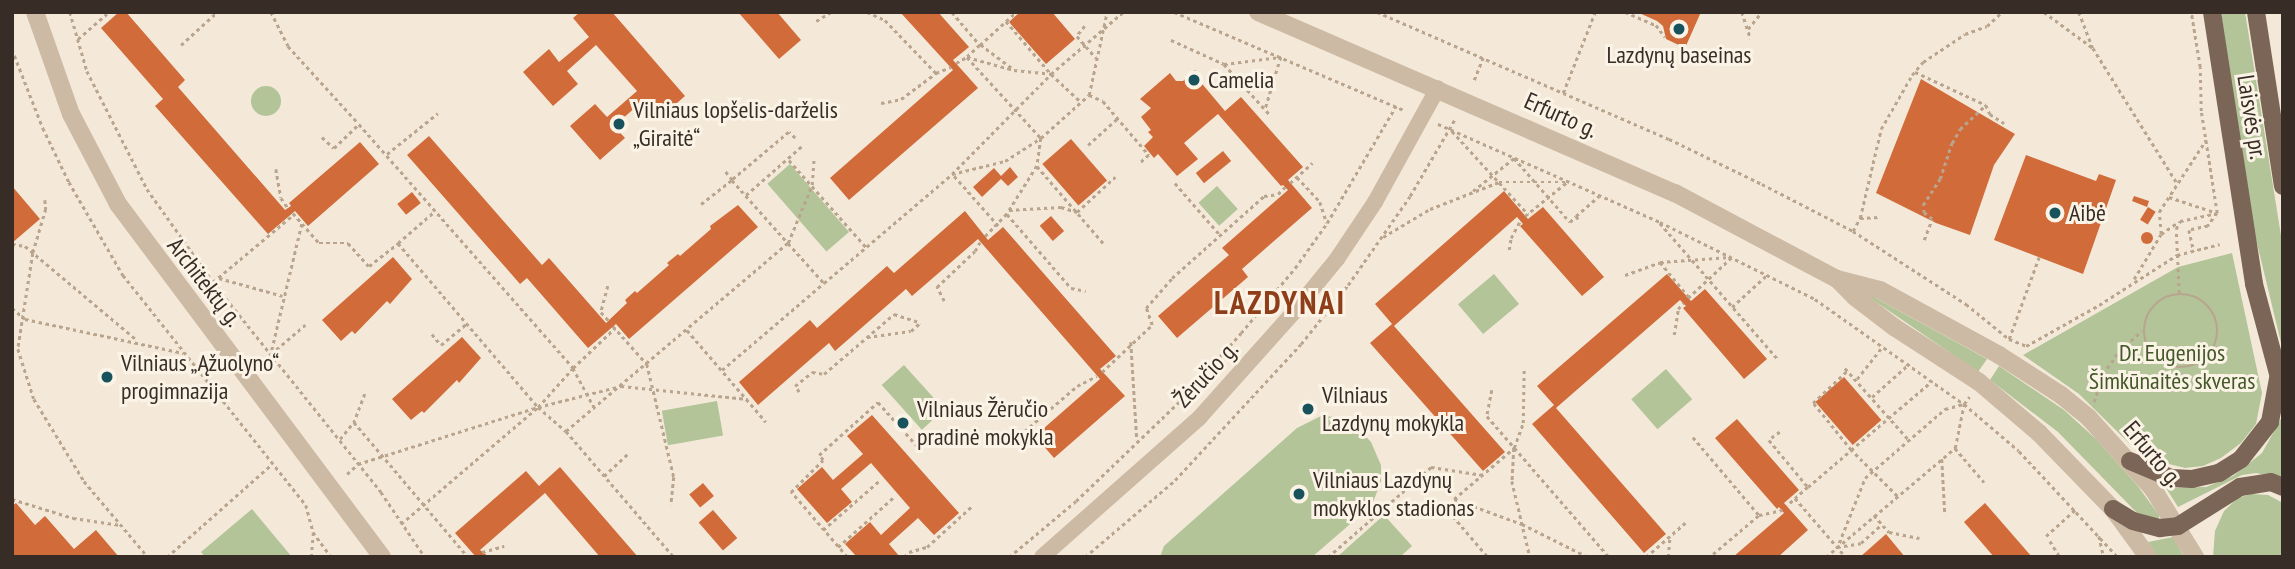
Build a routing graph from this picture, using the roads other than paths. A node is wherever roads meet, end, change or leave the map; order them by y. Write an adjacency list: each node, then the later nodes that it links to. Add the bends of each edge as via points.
1 (34, 12): 13 (street, Architektų g., via 71,114 118,204)
2 (1258, 12): 5 (street, Erfurto g.)
3 (2211, 12): 8 (main road, Laisvės pr., via 2247,245)
4 (2256, 12): 6 (main road, Laisvės pr.)
5 (1438, 88): 7 (street, Erfurto g., via 1675,192); 14 (street, Žėručio g., via 1367,213 1292,314 1200,417)
6 (2283, 186)
7 (1837, 279): 9 (street, Erfurto g., via 1880,290 1999,355 2061,395); 11 (street, Erfurto g., via 1894,327 1979,382 2039,433)
8 (2280, 386): 9 (main road, via 2270,422 2241,458 2219,472 2192,479 2171,478)
9 (2130, 461): 12 (street, Erfurto g.)
10 (2283, 487): 12 (main road, via 2271,482 2240,487)
11 (2113, 509): 12 (main road, via 2146,525); 15 (street, Erfurto g.)
12 (2178, 526): 16 (street, Erfurto g.)
13 (382, 557)
14 (1042, 557)
15 (2148, 557)
16 (2195, 557)

